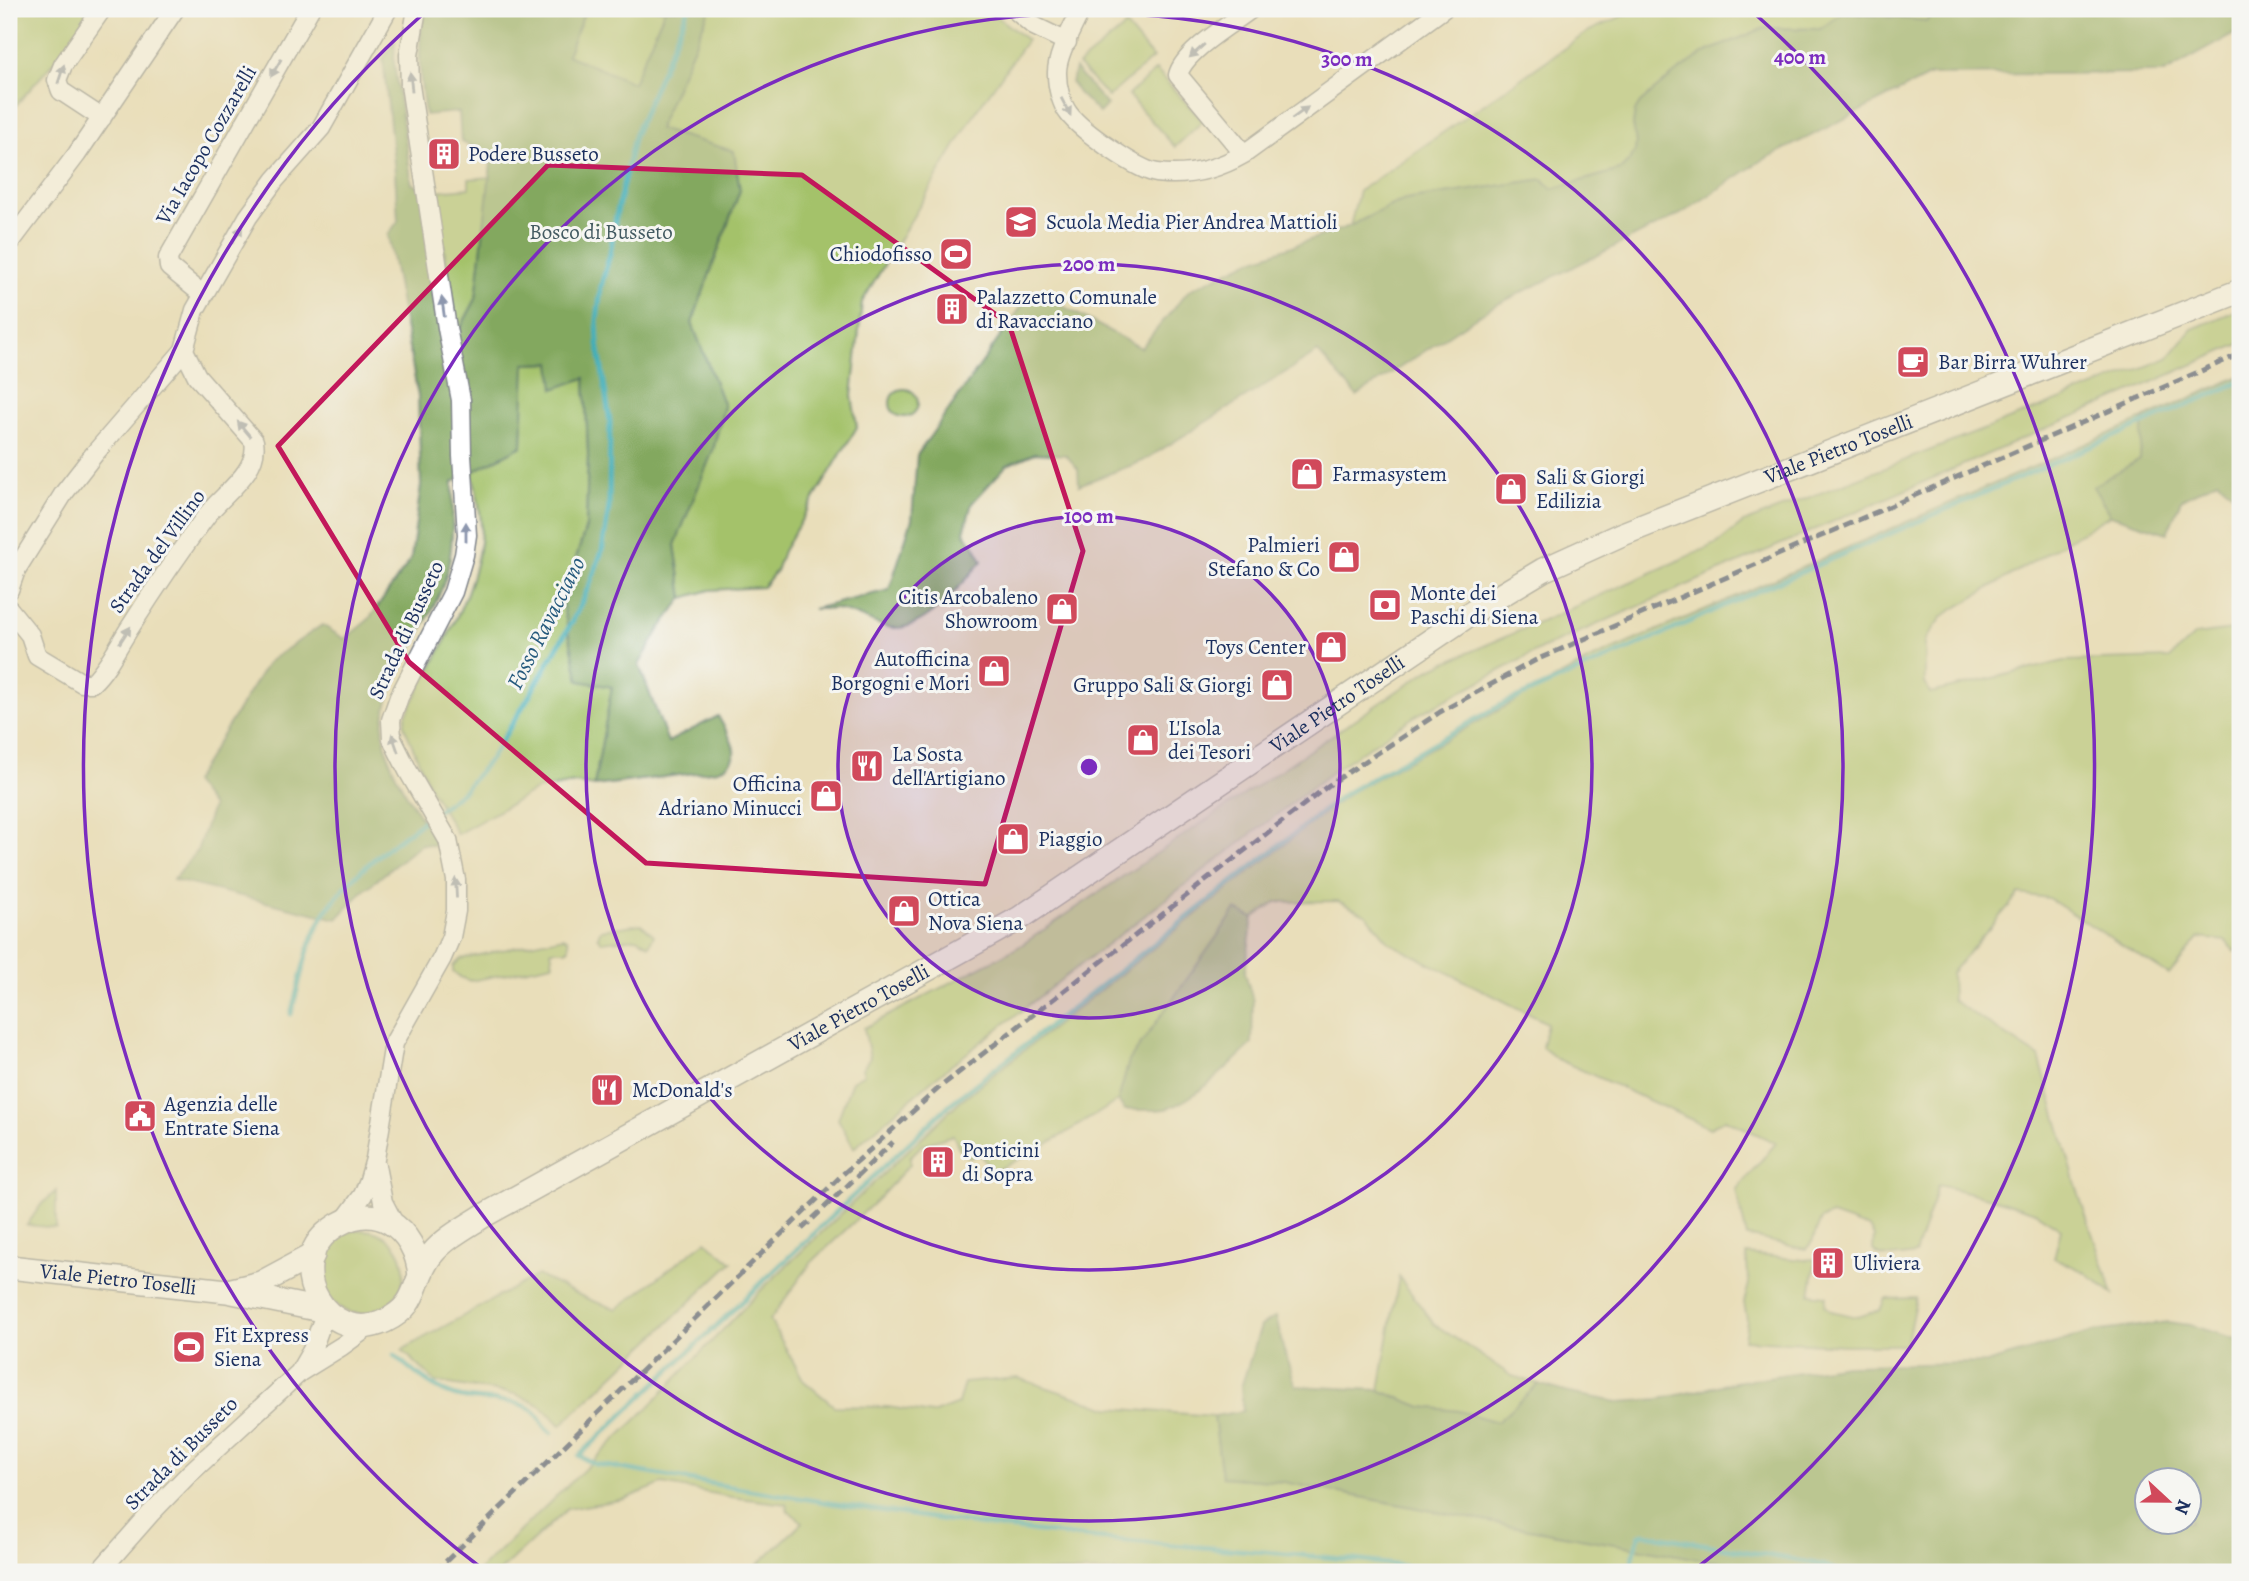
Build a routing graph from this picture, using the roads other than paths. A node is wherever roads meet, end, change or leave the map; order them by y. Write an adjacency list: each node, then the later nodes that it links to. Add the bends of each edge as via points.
1 (102, 9): 11 (street, one-way to 1, via 61,91 57,80)
2 (175, 9): 11 (street)
3 (310, 9): 15 (street, Via Iacopo Cozzarelli, one-way to 15, via 168,258 169,267)
4 (388, 9): 15 (street, one-way to 4, via 257,204 327,120)
5 (416, 9): 19 (street, Strada di Busseto, one-way to 5, via 394,1044 447,947 455,920 456,892 452,852 396,748 391,720 453,592 467,535 461,400 410,85)
6 (1014, 9): 10 (street, via 1034,26)
7 (1081, 9): 10 (street)
8 (1251, 9): 12 (street, one-way to 12, via 1202,46 1178,75)
9 (1437, 11): 12 (street, one-way to 9)
10 (1067, 43): 12 (street, one-way to 12, via 1057,74 1064,107 1093,135 1135,164 1154,173 1192,172 1222,166)
11 (102, 118): 13 (street)
12 (1244, 153)
13 (9, 244)
14 (2240, 292): 20 (main road, Viale Pietro Toselli, via 1620,535 1543,570 1443,632 1020,918)
15 (202, 294): 16 (street)
16 (184, 350): 17 (street, via 64,493 16,570); 18 (street, Strada del Villino, one-way to 16, via 30,635 37,656 82,683 96,681 161,579 253,460 250,435 197,376)
17 (9, 590)
18 (9, 609)
19 (375, 1159): 21 (street, Strada di Busseto, via 363,1195); 22 (street, Strada di Busseto, via 383,1202)
20 (483, 1216): 22 (main road, Viale Pietro Toselli, via 432,1232); 25 (main road, Viale Pietro Toselli, via 441,1244)
21 (344, 1221): 22 (main road, Viale Pietro Toselli, via 368,1217); 23 (main road, Viale Pietro Toselli, via 326,1232)
22 (398, 1228): 25 (main road, via 416,1251)
23 (313, 1255): 26 (main road, Viale Pietro Toselli, via 261,1283); 27 (main road, via 312,1287)
24 (9, 1267): 26 (main road, Viale Pietro Toselli)
25 (420, 1276): 28 (main road, Viale Pietro Toselli, via 408,1304 382,1323)
26 (228, 1291): 27 (main road, Viale Pietro Toselli)
27 (326, 1311): 28 (main road, Viale Pietro Toselli, via 350,1324); 29 (street, Strada di Busseto)
28 (371, 1325): 29 (street, Strada di Busseto)
29 (300, 1372): 30 (street, Strada di Busseto, via 173,1490)
30 (99, 1572)

